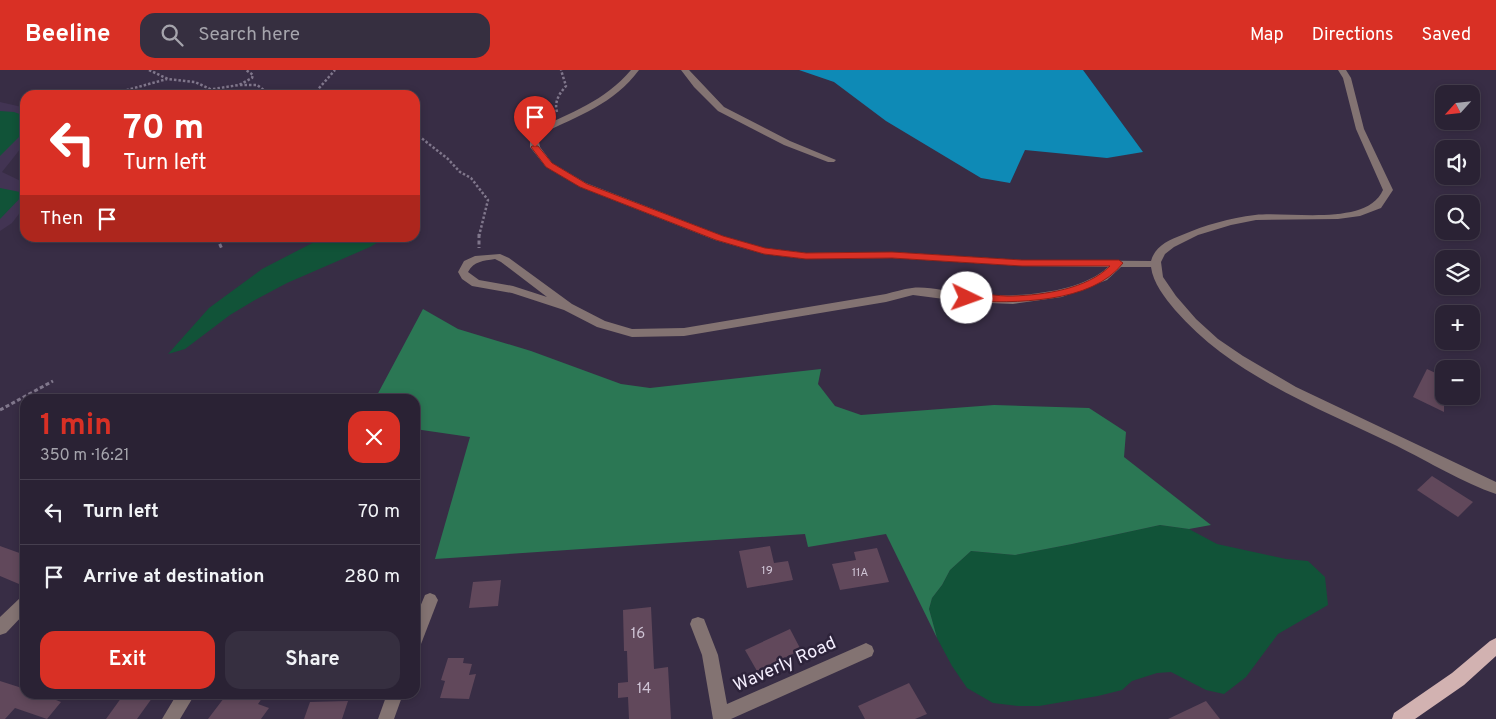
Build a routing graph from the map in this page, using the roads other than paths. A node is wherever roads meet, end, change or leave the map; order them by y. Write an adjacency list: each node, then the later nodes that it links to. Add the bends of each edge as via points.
1 (635, 70): 5 (street, via 624,85 602,103 538,132 534,142 540,156 563,175 607,195 694,229 764,251 806,256 892,255 1022,263)
2 (685, 70): 4 (street, via 721,109 787,143)
3 (1342, 70): 6 (street, via 1360,129 1388,190 1384,199 1372,209 1346,216 1280,216 1214,225 1160,250)
4 (831, 160)
5 (1119, 263): 6 (street); 7 (street, via 1103,278 1062,293 1013,300 913,291 684,332 632,333 601,324)
6 (1157, 264): 8 (street, via 1158,276 1180,309 1205,334 1244,362 1294,390)
7 (568, 307): 7 (street, via 496,256 480,258 464,267 466,277 476,283 513,290)
8 (1496, 488)
9 (430, 600): 12 (street)
10 (20, 608): 13 (street)
11 (698, 624): 18 (street, via 710,655)
12 (420, 627)
13 (0, 628)
14 (1496, 646): 21 (main road, via 1458,679)
15 (866, 650): 18 (street, Waverly Road)
16 (184, 699): 19 (street)
17 (393, 699): 20 (street)
18 (721, 717)
19 (170, 719)
20 (386, 719)
21 (1400, 719)

